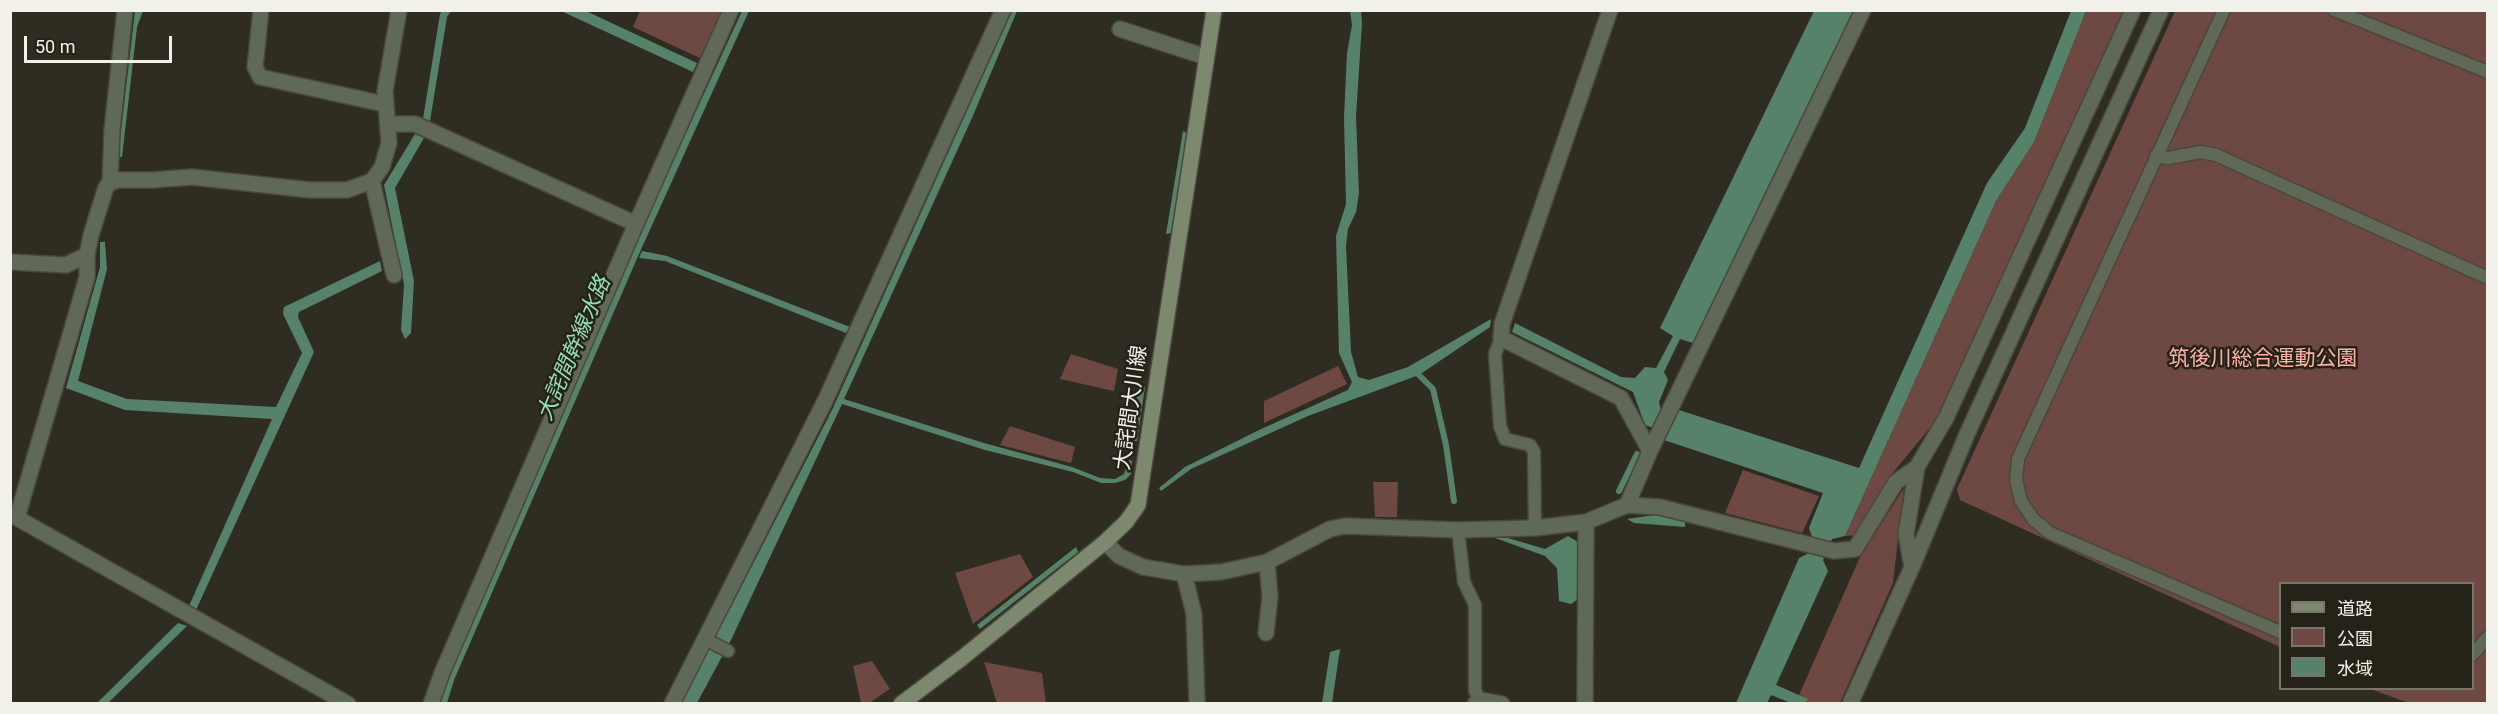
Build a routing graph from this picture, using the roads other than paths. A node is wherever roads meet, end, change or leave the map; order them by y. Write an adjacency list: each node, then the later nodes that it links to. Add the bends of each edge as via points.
1 (125, 10): 20 (street)
2 (261, 10): 16 (street, via 255,67 260,76)
3 (399, 10): 16 (street)
4 (731, 10): 21 (street)
5 (1003, 10): 40 (street, via 825,401)
6 (1214, 10): 14 (main road, 大詫間大川線)
7 (1610, 10): 26 (street, via 1502,324)
8 (1863, 10): 27 (street)
9 (2133, 10): 28 (street, via 1946,418)
10 (2161, 10): 35 (street, via 1967,434)
11 (2224, 10): 18 (lane)
12 (2334, 10): 15 (lane)
13 (1120, 29): 14 (street)
14 (1206, 57): 33 (main road, 大詫間大川線, via 1144,450 1142,486 1138,505)
15 (2487, 72)
16 (384, 104): 17 (street)
17 (388, 124): 19 (street, via 389,143 382,167); 21 (street, via 415,124)
18 (2156, 156): 25 (lane, via 2168,158 2201,152 2216,155); 37 (lane, via 2019,459 2016,480 2021,501 2033,519 2050,533)
19 (372, 181): 20 (street, via 347,190 310,190 192,177); 24 (street)
20 (110, 183): 22 (street)
21 (636, 224): 45 (street)
22 (87, 255): 23 (street, via 66,265); 44 (street, via 87,277 17,518)
23 (10, 261)
24 (394, 275)
25 (2487, 278)
26 (1502, 338): 27 (street, via 1621,398); 31 (lane, via 1495,354 1500,426 1505,439 1530,445 1534,452)
27 (1653, 445): 29 (street)
28 (1917, 467): 29 (street, via 1896,483 1855,549 1834,551 1660,507); 35 (street, via 1906,534)
29 (1627, 505): 30 (street)
30 (1586, 522): 31 (street); 50 (street)
31 (1535, 528): 32 (street)
32 (1458, 530): 34 (street, via 1346,526 1330,529); 43 (lane, via 1464,582 1474,605)
33 (1105, 542): 36 (street, via 1119,556 1143,567); 47 (main road, 大詫間大川線)
34 (1267, 562): 36 (street, via 1221,572); 38 (street, via 1270,597)
35 (1912, 567): 51 (street)
36 (1184, 574): 48 (street, via 1194,614)
37 (2279, 632)
38 (1266, 633)
39 (2487, 637): 42 (lane)
40 (705, 639): 41 (lane); 46 (street)
41 (728, 651)
42 (2474, 654)
43 (1477, 702): 49 (street)
44 (348, 704)
45 (432, 704)
46 (672, 704)
47 (901, 704)
48 (1197, 704)
49 (1502, 704)
50 (1585, 704)
51 (1850, 704)

